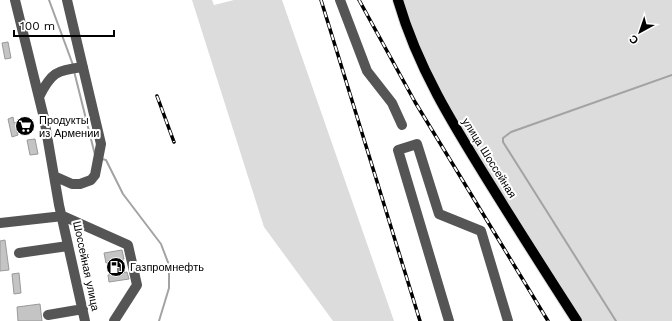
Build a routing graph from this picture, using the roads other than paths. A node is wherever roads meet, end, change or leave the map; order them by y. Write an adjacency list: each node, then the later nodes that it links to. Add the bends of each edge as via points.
1 (15, 0): 6 (street, Шоссейная улица)
2 (66, 0): 5 (street)
3 (340, 0): 7 (street, via 367,71 392,103)
4 (398, 0): 19 (main road, улица Шоссейная, via 413,47 456,130)
5 (83, 67): 6 (street, via 58,72 48,79); 8 (street, via 101,144 96,169 91,180 80,184 72,184)
6 (39, 97): 8 (street, Шоссейная улица)
7 (402, 125)
8 (54, 176): 9 (street, Шоссейная улица)
9 (63, 216): 10 (street, Шоссейная улица); 11 (street, Шоссейная улица); 16 (street, via 128,245 137,285)
10 (0, 222)
11 (68, 246): 12 (street); 13 (street, Шоссейная улица)
12 (19, 253)
13 (83, 309): 14 (street); 15 (street, Шоссейная улица)
14 (48, 315)
15 (85, 321)
16 (114, 321)
17 (449, 321): 18 (street, via 398,150 417,144 439,214 480,231)
18 (508, 321)
19 (577, 321)

